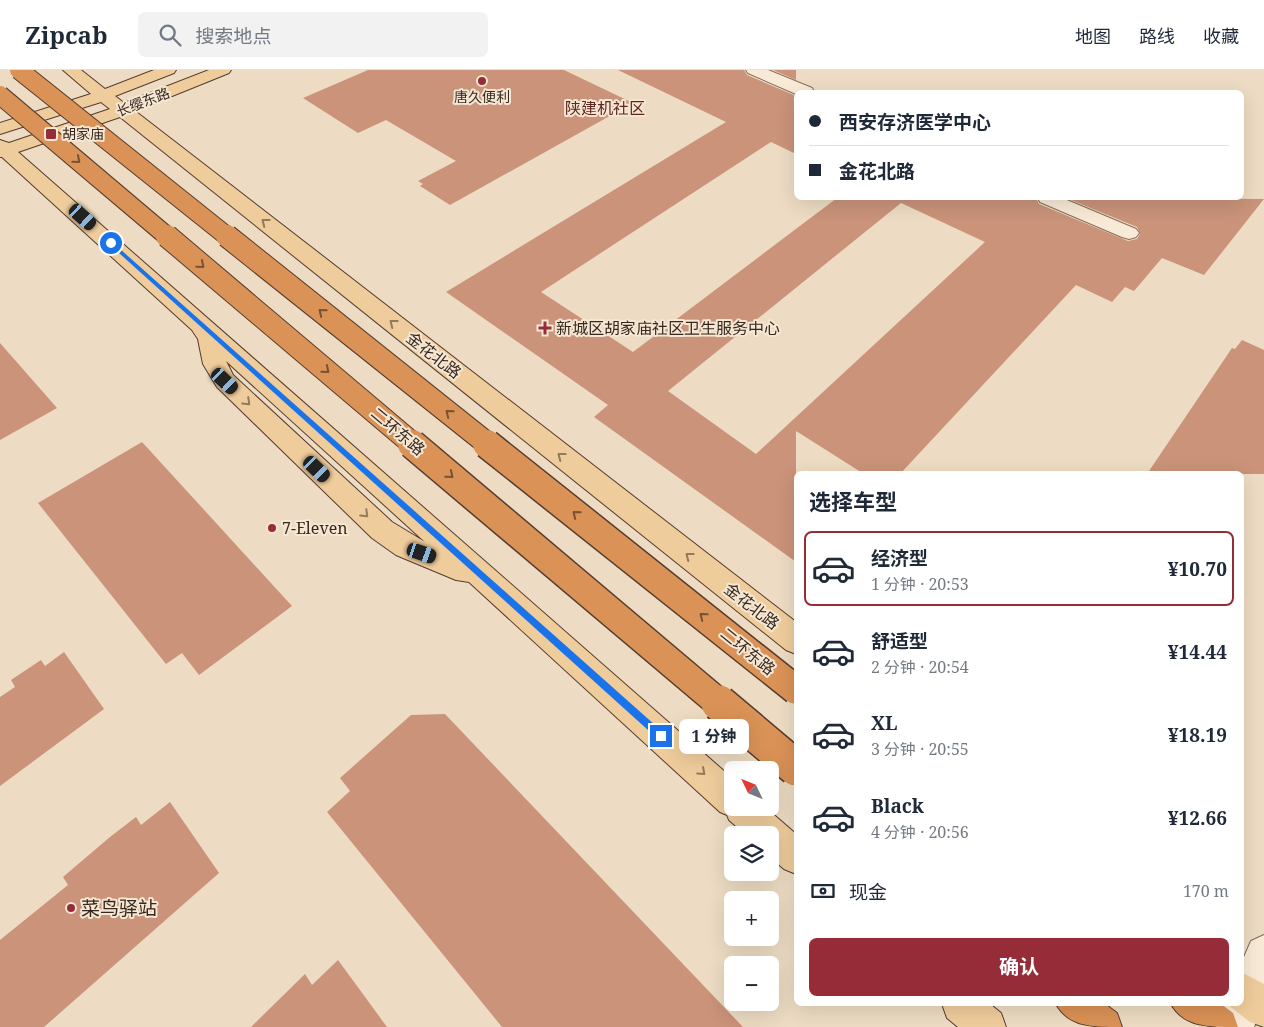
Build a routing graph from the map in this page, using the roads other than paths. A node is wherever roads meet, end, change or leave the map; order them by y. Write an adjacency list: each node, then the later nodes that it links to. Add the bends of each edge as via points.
1 (19, 70): 14 (highway, 二环东路, one-way to 1, bridge)
2 (71, 70): 8 (main road, 金花北路)
3 (168, 70): 8 (main road, 长缨东路)
4 (223, 70): 9 (main road, 长缨东路)
5 (754, 70): 6 (street)
6 (801, 90)
7 (0, 95): 15 (highway, 二环东路, one-way to 15, bridge)
8 (104, 95): 9 (main road, 金花北路); 10 (main road, 长缨东路)
9 (123, 110): 10 (main road, 长缨东路); 13 (main road, 金花北路, one-way to 9)
10 (1, 144): 16 (main road, one-way to 16, via 195,319 209,338 215,364 225,381 382,530 406,547 465,570 504,596)
11 (1052, 200): 12 (street)
12 (1129, 233)
13 (794, 638)
14 (794, 688)
15 (794, 766)
16 (724, 793)
17 (750, 816): 18 (main road)
18 (794, 855)
19 (1264, 954): 20 (street)
20 (1247, 1005)
21 (963, 1006): 24 (main road)
22 (1077, 1006): 25 (highway)
23 (1193, 1006): 26 (highway)
24 (987, 1027)
25 (1103, 1027)
26 (1219, 1027)

